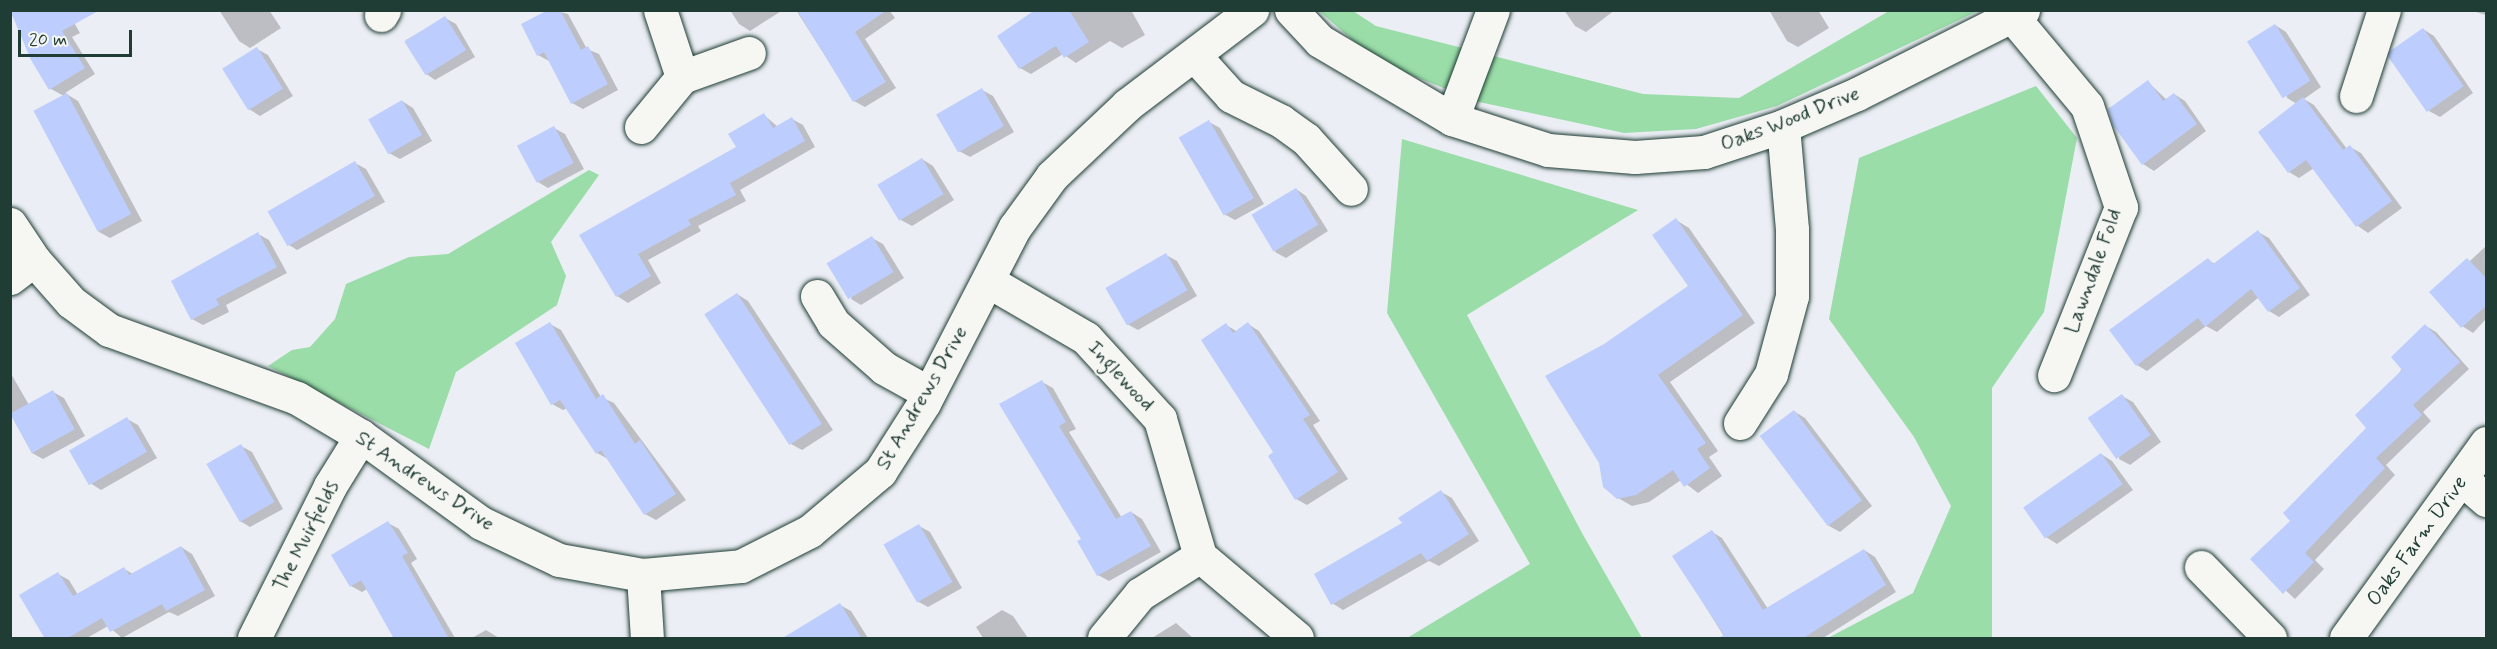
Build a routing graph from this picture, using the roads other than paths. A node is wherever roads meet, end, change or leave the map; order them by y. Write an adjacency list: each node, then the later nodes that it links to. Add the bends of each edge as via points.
1 (660, 10): 9 (street)
2 (1252, 10): 8 (street, St Andrews Drive)
3 (1291, 10): 11 (street, Oaks Wood Drive, via 1320,41)
4 (1493, 10): 11 (street)
5 (2384, 10): 10 (street)
6 (2017, 13): 12 (street, Oaks Wood Drive, via 1857,94); 19 (street, Lawndale Fold, via 2087,106 2121,207)
7 (749, 53): 9 (street)
8 (1194, 55): 14 (street, via 1232,96 1281,121 1306,139); 17 (street, St Andrews Drive, via 1127,105 1052,176 1016,227)
9 (682, 76): 13 (street)
10 (2356, 96)
11 (1452, 119): 12 (street, Oaks Wood Drive, via 1548,150 1635,157 1704,152)
12 (1783, 126): 21 (street, via 1792,229 1792,296 1772,374)
13 (641, 127)
14 (1352, 189)
15 (10, 224): 16 (street, St Andrews Drive)
16 (22, 269): 22 (street, St Andrews Drive, via 110,330 297,398)
17 (988, 281): 20 (street, St Andrews Drive); 26 (street, Inglewood, via 1086,338 1160,419)
18 (817, 296): 20 (street, via 833,323 884,368)
19 (2054, 375)
20 (929, 393): 28 (street, St Andrews Drive, via 880,472 810,531 741,566)
21 (1740, 423)
22 (361, 436): 28 (street, St Andrews Drive, via 481,523 559,560); 29 (street, The Muirfields, via 330,486)
23 (2487, 443): 24 (street, Oaks Farm Drive)
24 (2462, 479): 25 (street); 34 (street, Oaks Farm Drive)
25 (2487, 500)
26 (1200, 556): 31 (street, via 1140,594); 32 (street)
27 (2201, 567): 33 (street)
28 (643, 575): 30 (street)
29 (254, 639)
30 (647, 639)
31 (1104, 639)
32 (1296, 639)
33 (2270, 639)
34 (2346, 639)

